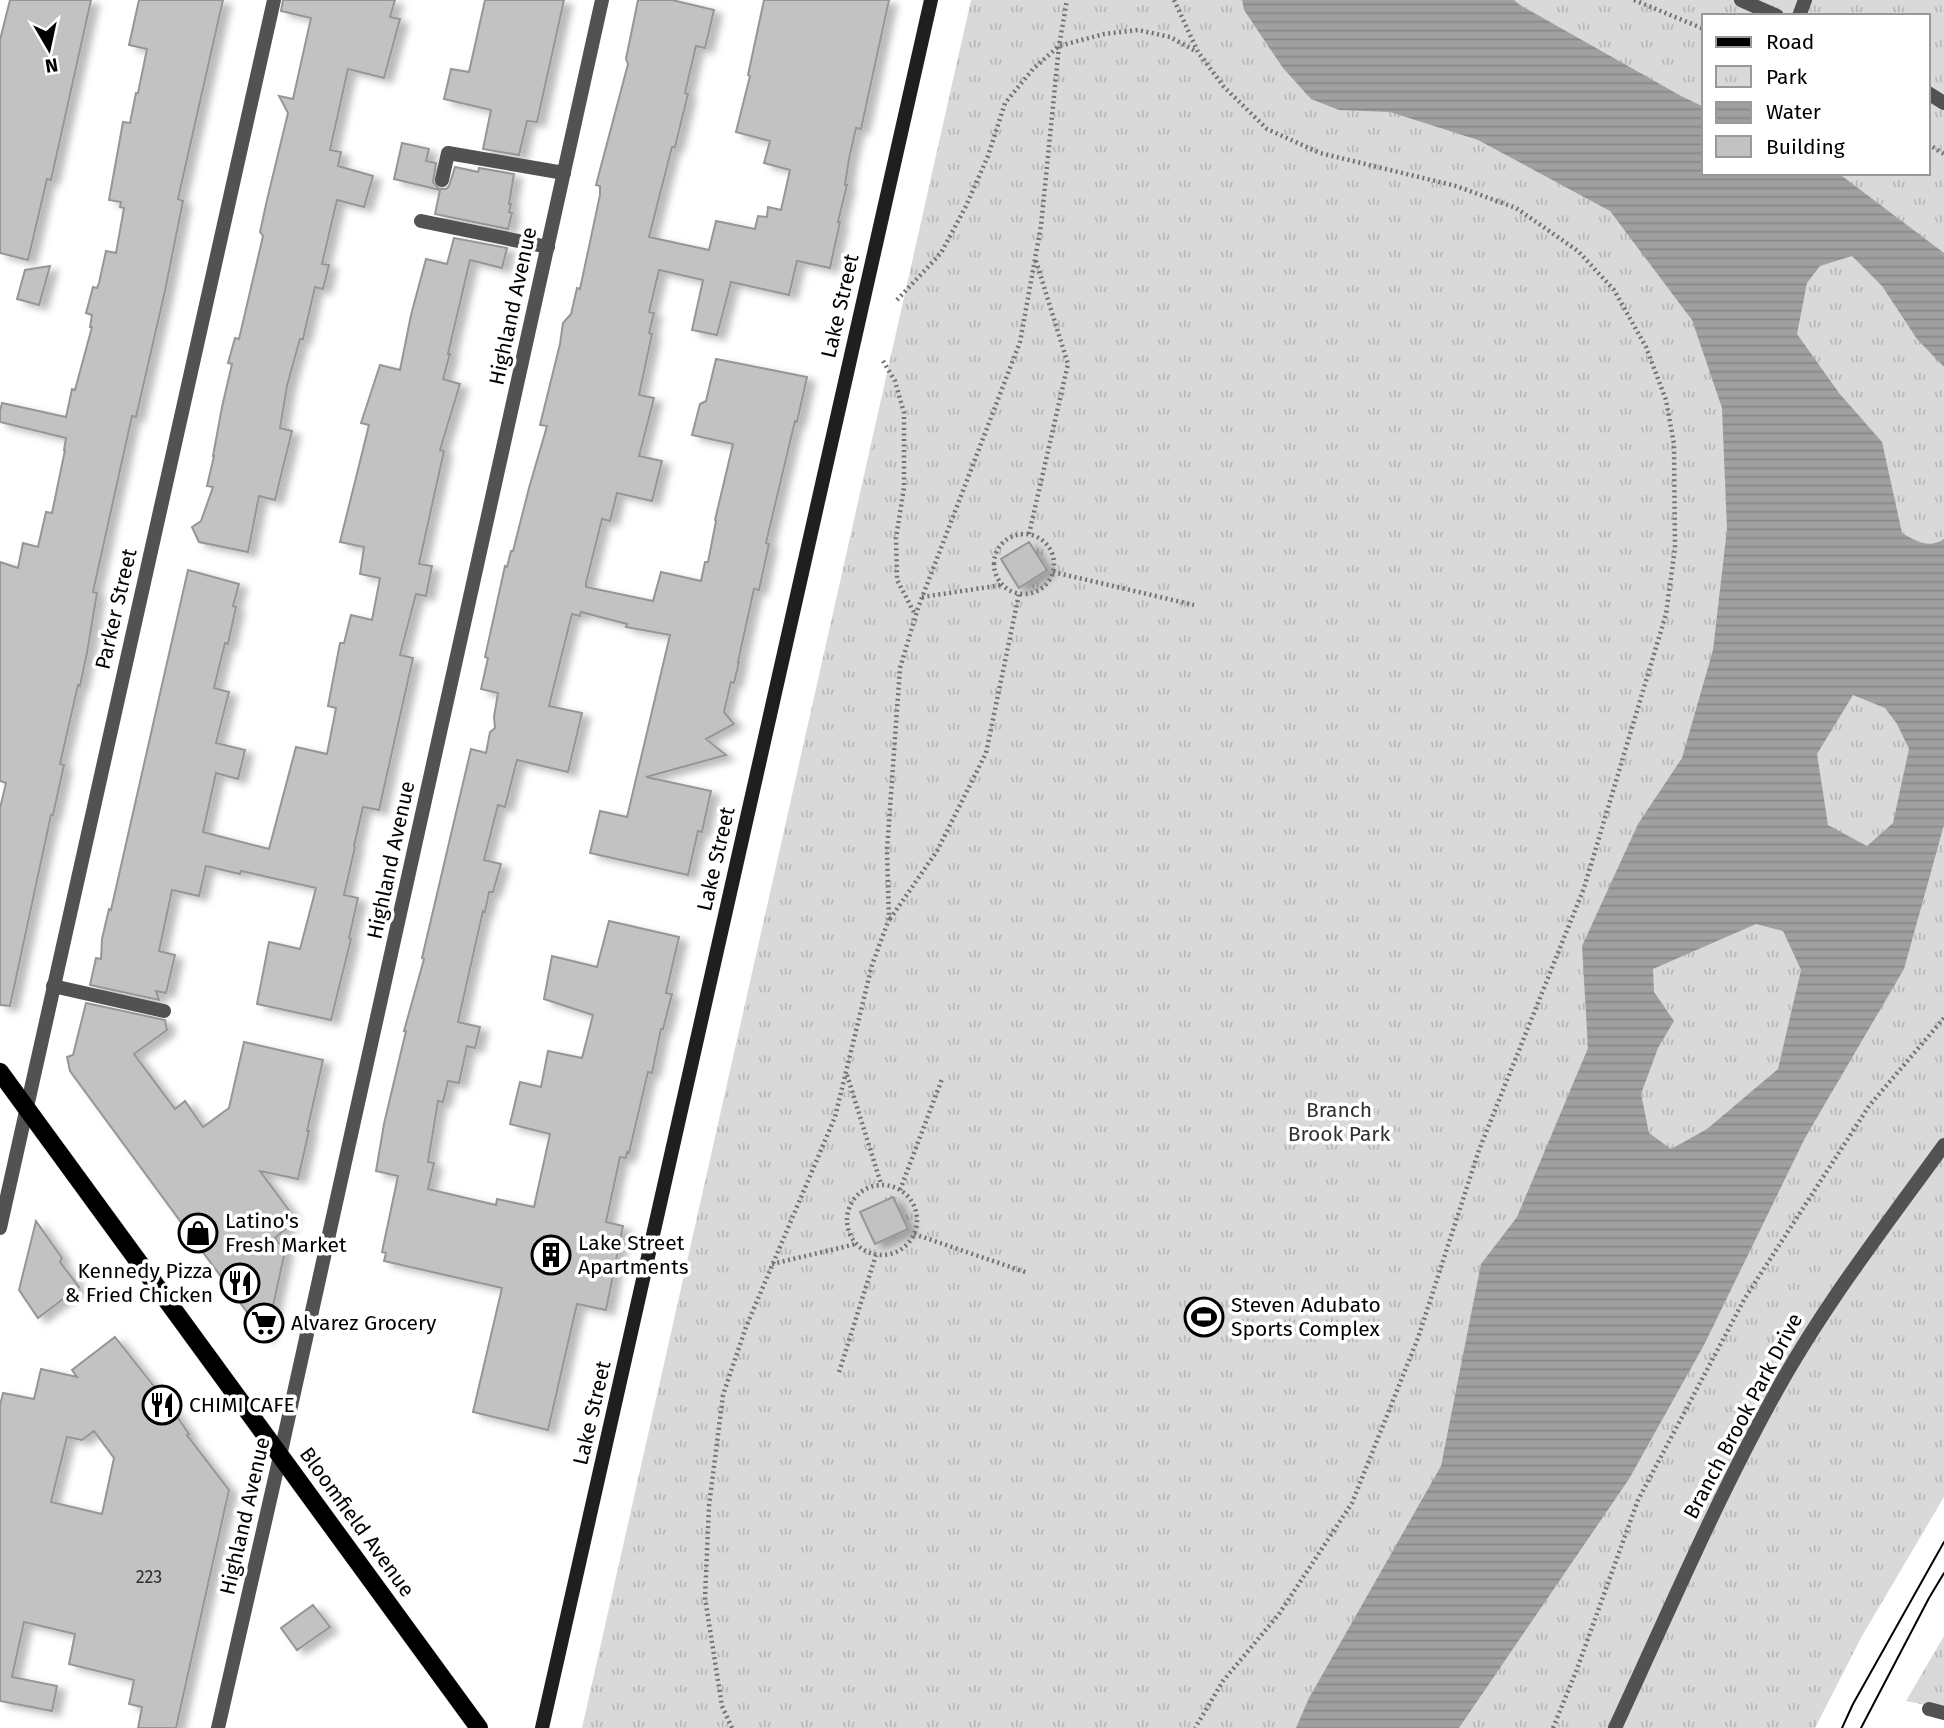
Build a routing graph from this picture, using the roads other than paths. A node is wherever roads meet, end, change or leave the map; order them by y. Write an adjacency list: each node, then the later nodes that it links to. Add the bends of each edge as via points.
1 (274, 0): 10 (street, Parker Street)
2 (603, 0): 6 (street, Highland Avenue)
3 (931, 0): 21 (street, Lake Street)
4 (1741, 0): 5 (street)
5 (1772, 14)
6 (564, 173): 7 (street, via 448,153); 9 (street, Highland Avenue)
7 (442, 180)
8 (421, 221): 9 (street)
9 (548, 247): 16 (street, Highland Avenue)
10 (53, 986): 11 (street); 13 (street, Parker Street)
11 (164, 1010)
12 (0, 1072): 13 (main road, Bloomfield Avenue)
13 (26, 1107): 15 (street, Parker Street); 16 (main road, Bloomfield Avenue)
14 (1944, 1145): 22 (street, Branch Brook Park Drive, via 1839,1289 1772,1400 1709,1522)
15 (0, 1228)
16 (280, 1456): 19 (street, Highland Avenue); 20 (main road, Bloomfield Avenue)
17 (1929, 1709): 18 (street)
18 (1944, 1713)
19 (218, 1728)
20 (479, 1728)
21 (542, 1728)
22 (1615, 1728)

